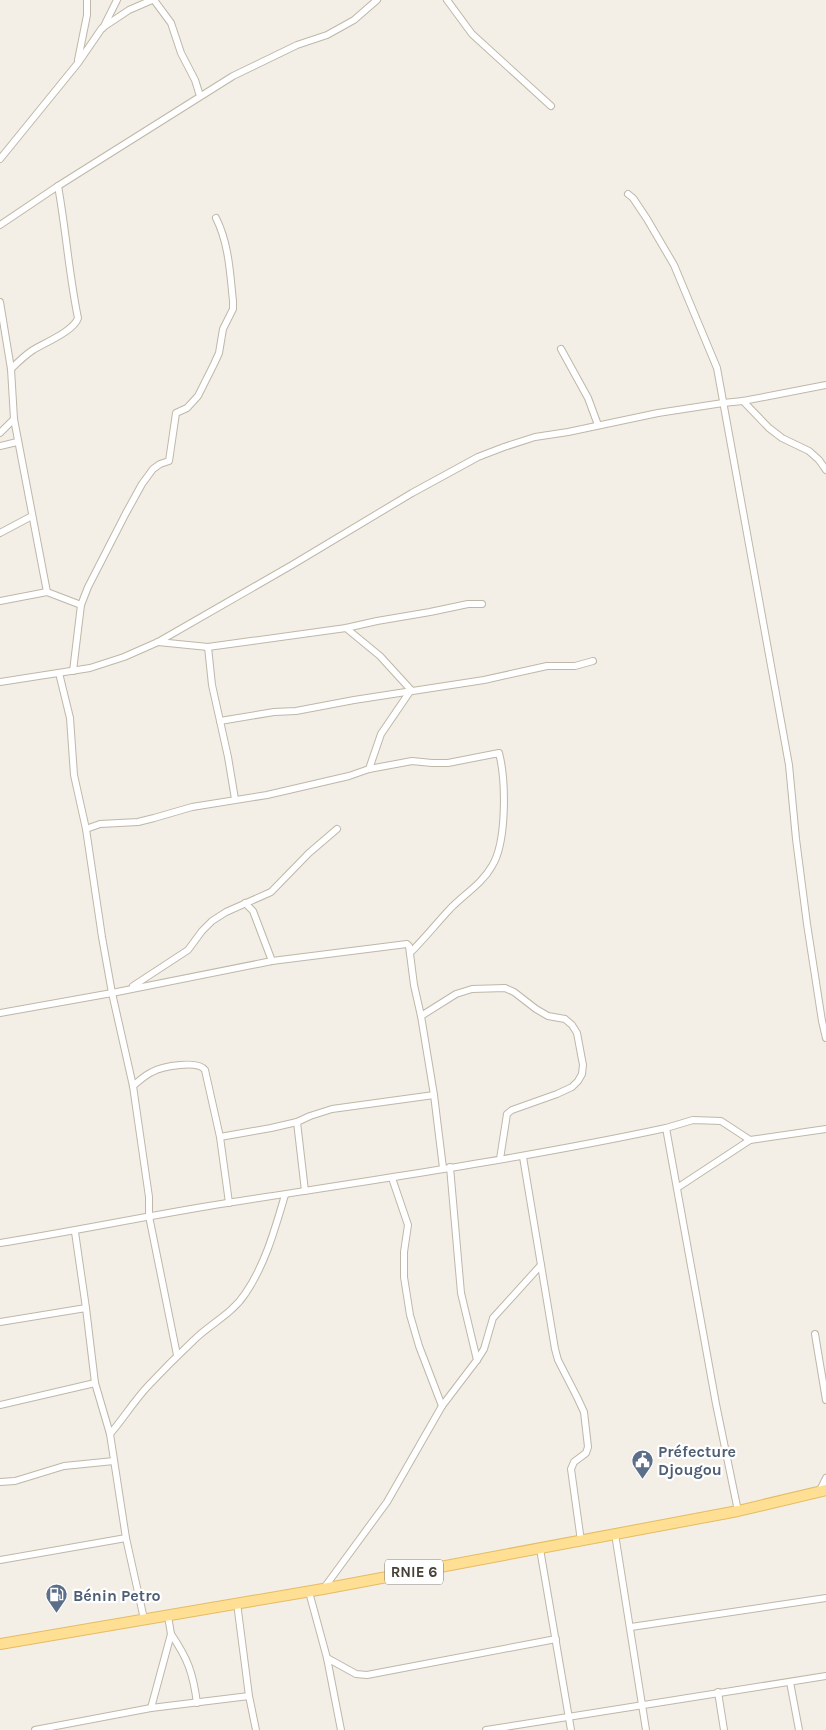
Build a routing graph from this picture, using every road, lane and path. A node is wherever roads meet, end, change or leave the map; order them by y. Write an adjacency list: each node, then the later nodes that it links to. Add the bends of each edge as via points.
1 (87, 0): 7 (street)
2 (118, 0): 6 (street)
3 (153, 0): 6 (street, via 129,10); 8 (street, via 171,23)
4 (377, 0): 8 (street, via 354,20 327,35 297,45)
5 (447, 0): 9 (street, via 472,34)
6 (102, 28): 7 (street)
7 (78, 63): 10 (street)
8 (200, 96): 11 (street)
9 (550, 106)
10 (0, 159)
11 (58, 186): 14 (street); 17 (street, via 77,322 32,350)
12 (628, 194): 20 (street, via 674,265 717,368)
13 (216, 218): 32 (street, via 227,251 233,301 219,353 198,396 176,414 169,461 153,469 139,488)
14 (0, 226)
15 (0, 302): 17 (street)
16 (561, 349): 22 (street, via 588,398)
17 (12, 369): 21 (street)
18 (826, 385): 19 (street)
19 (743, 401): 20 (street); 26 (street, via 769,428 809,451)
20 (723, 402): 22 (street); 53 (street, via 789,765 807,924)
21 (14, 419): 23 (street); 24 (street)
22 (598, 425): 34 (street, via 535,437 478,457)
23 (0, 433)
24 (17, 442): 25 (street); 27 (street)
25 (0, 446)
26 (826, 470)
27 (32, 516): 28 (street); 29 (street)
28 (0, 533)
29 (47, 592): 30 (street); 32 (street)
30 (0, 601)
31 (482, 604): 33 (street)
32 (81, 605): 37 (street)
33 (346, 628): 35 (street); 40 (street, via 380,656)
34 (158, 642): 35 (street); 37 (street, via 124,657)
35 (208, 647): 41 (street)
36 (593, 661): 40 (street)
37 (73, 671): 38 (street)
38 (59, 673): 39 (street); 44 (street, via 70,718 74,775)
39 (0, 682)
40 (411, 690): 41 (street, via 296,712 274,712); 42 (street, via 381,734)
41 (220, 721): 43 (street)
42 (369, 770): 43 (street, via 288,790); 47 (street, via 412,761 448,762 499,753 503,767 503,829 493,865)
43 (234, 799): 44 (street, via 138,822 100,824)
44 (86, 829): 50 (street)
45 (336, 829): 46 (street, via 271,892)
46 (245, 903): 48 (street, via 253,911); 49 (street, via 212,921 188,950)
47 (410, 953): 48 (street, via 410,946 405,943); 52 (street)
48 (272, 961): 49 (street)
49 (128, 990): 50 (street)
50 (112, 993): 51 (street); 54 (street)
51 (0, 1013)
52 (421, 1016): 55 (street); 62 (street, via 456,994 472,989 505,988 548,1016 565,1019 572,1025 580,1046 582,1074 572,1088 507,1114)
53 (826, 1038)
54 (133, 1086): 59 (street, via 162,1068 202,1066); 69 (street)
55 (434, 1095): 56 (street, via 332,1109); 63 (street)
56 (297, 1122): 59 (street); 66 (street)
57 (666, 1128): 60 (street, via 693,1120 721,1121); 61 (street); 65 (street)
58 (826, 1130): 60 (street)
59 (220, 1136): 68 (street)
60 (750, 1140): 65 (street)
61 (523, 1157): 62 (street); 72 (street)
62 (500, 1159): 63 (street)
63 (447, 1168): 64 (street); 77 (street, via 461,1293)
64 (392, 1178): 66 (street); 81 (street, via 408,1225 404,1277 410,1315)
65 (677, 1188): 87 (street)
66 (305, 1191): 67 (street)
67 (285, 1195): 68 (street); 76 (street, via 275,1230 245,1294 236,1306)
68 (229, 1203): 69 (street)
69 (149, 1216): 70 (street); 76 (street)
70 (75, 1232): 71 (street); 73 (street)
71 (0, 1243)
72 (541, 1265): 77 (street, via 493,1318 484,1350); 90 (street, via 558,1360 584,1412 588,1447 571,1469)
73 (86, 1308): 74 (street); 78 (street)
74 (0, 1322)
75 (815, 1334): 79 (street)
76 (177, 1355): 82 (street)
77 (477, 1360): 81 (street)
78 (95, 1383): 80 (street); 82 (street)
79 (826, 1400)
80 (0, 1405)
81 (442, 1406): 93 (street, via 387,1502)
82 (110, 1434): 83 (street)
83 (114, 1461): 85 (street, via 64,1466 15,1481); 89 (street)
84 (826, 1478): 86 (street)
85 (0, 1482)
86 (823, 1491): 87 (main road, RNIE 6)
87 (738, 1511): 88 (main road, RNIE 6)
88 (615, 1534): 90 (main road, RNIE 6); 99 (street)
89 (126, 1538): 92 (street); 98 (street)
90 (581, 1541): 91 (main road, RNIE 6)
91 (540, 1549): 93 (main road, RNIE 6); 101 (street)
92 (0, 1560)
93 (323, 1589): 94 (main road, RNIE 6)
94 (309, 1592): 96 (main road, RNIE 6); 103 (street)
95 (826, 1598): 99 (street)
96 (237, 1603): 97 (main road, RNIE 6); 107 (street)
97 (168, 1616): 98 (main road, RNIE 6); 100 (street)
98 (144, 1619): 102 (main road, RNIE 6)
99 (631, 1627): 109 (street)
100 (171, 1634): 108 (street, via 194,1676); 110 (street)
101 (556, 1639): 103 (street, via 366,1675 356,1674); 111 (street)
102 (0, 1644)
103 (327, 1658): 114 (street)
104 (826, 1676): 105 (street)
105 (790, 1682): 106 (street); 119 (street)
106 (718, 1692): 109 (street); 118 (street)
107 (249, 1696): 108 (street); 113 (street)
108 (197, 1703): 110 (street)
109 (641, 1705): 111 (street); 117 (street)
110 (151, 1708): 112 (street)
111 (569, 1717): 115 (street); 116 (street)
112 (35, 1730)
113 (256, 1730)
114 (341, 1730)
115 (486, 1730)
116 (571, 1730)
117 (646, 1730)
118 (724, 1730)
119 (799, 1730)

